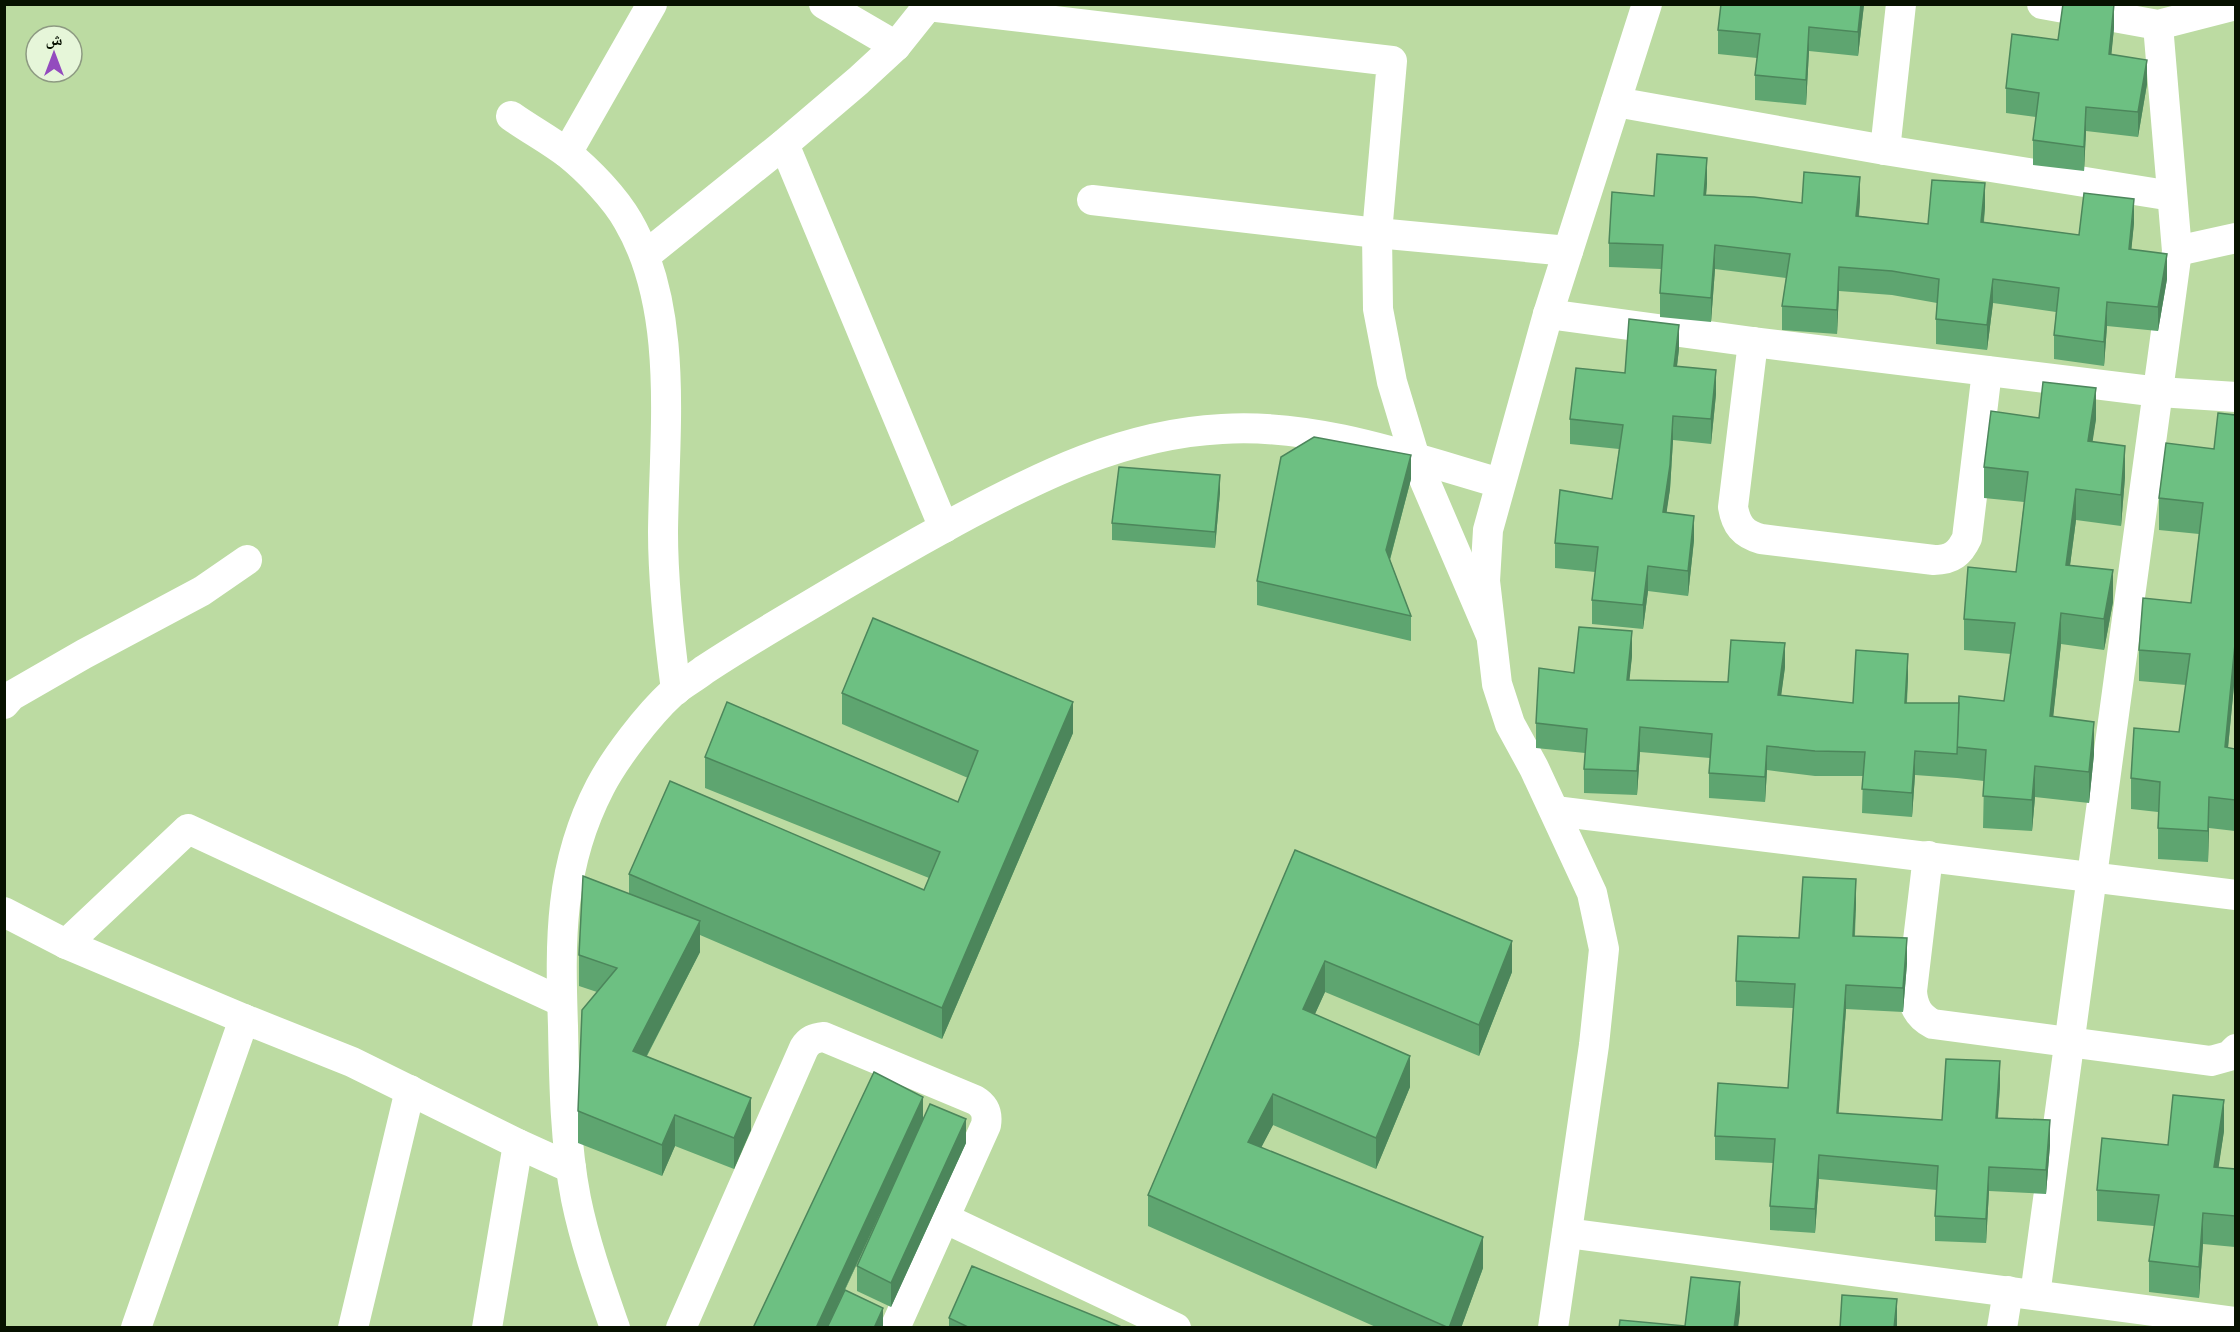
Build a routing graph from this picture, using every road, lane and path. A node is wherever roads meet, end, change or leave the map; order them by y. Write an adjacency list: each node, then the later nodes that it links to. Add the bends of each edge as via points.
1 (652, 4): 14 (street)
2 (824, 4): 9 (street)
3 (1647, 4): 10 (street)
4 (1902, 4): 13 (street)
5 (2042, 4): 8 (street)
6 (928, 5): 9 (street); 17 (street, via 1392,61)
7 (2235, 5): 8 (street)
8 (2157, 25): 15 (street)
9 (896, 46): 12 (street)
10 (1616, 102): 13 (street); 19 (street)
11 (511, 116): 14 (street)
12 (784, 144): 21 (street); 29 (street)
13 (1885, 150): 15 (street)
14 (567, 153): 21 (street, via 627,219)
15 (2172, 196): 20 (street)
16 (1092, 200): 17 (street)
17 (1377, 233): 19 (street); 27 (street, via 1378,309 1392,382)
18 (2235, 238): 20 (street)
19 (1568, 251): 22 (street)
20 (2177, 251): 25 (street)
21 (646, 255): 32 (street, via 661,321 666,406 664,579)
22 (1548, 314): 23 (street); 28 (street)
23 (1754, 342): 24 (street); 24 (street, via 1733,507 1740,528 1761,539 1934,560 1954,556 1967,538)
24 (1987, 371): 25 (street)
25 (2159, 392): 26 (street); 36 (street)
26 (2235, 397)
27 (1415, 458): 28 (street); 29 (street, via 1308,432 1225,428 1167,434 1055,470); 31 (street)
28 (1500, 483): 31 (street, via 1488,530 1485,581)
29 (944, 528): 32 (street, via 734,650)
30 (247, 560): 33 (street, via 201,591 11,696)
31 (1490, 633): 34 (street, via 1497,684 1510,724)
32 (676, 690): 40 (street, via 656,709 601,785 579,837 562,926)
33 (4, 704)
34 (1555, 811): 35 (street); 48 (street, via 1592,892 1604,949)
35 (1928, 856): 36 (street); 42 (street, via 1912,991 1917,1012 1933,1024)
36 (2093, 876): 37 (street); 42 (street)
37 (2235, 895)
38 (4, 912): 39 (street)
39 (66, 944): 40 (street, via 188,829); 41 (street)
40 (562, 1002): 46 (street)
41 (244, 1019): 44 (street); 51 (street)
42 (2070, 1042): 43 (street, via 2211,1061 2229,1056); 49 (street)
43 (2235, 1049)
44 (410, 1090): 45 (street); 52 (street)
45 (518, 1144): 46 (street); 53 (street)
46 (571, 1168): 54 (street, via 595,1271)
47 (944, 1218): 55 (street, via 986,1125 982,1104 831,1039 816,1037 804,1048); 56 (street); 57 (street)
48 (1567, 1233): 49 (street); 58 (street)
49 (2022, 1293): 50 (street); 59 (street)
50 (2235, 1322)
51 (136, 1328)
52 (353, 1328)
53 (487, 1328)
54 (615, 1328)
55 (681, 1328)
56 (895, 1328)
57 (1176, 1328)
58 (1553, 1328)
59 (2002, 1328)

